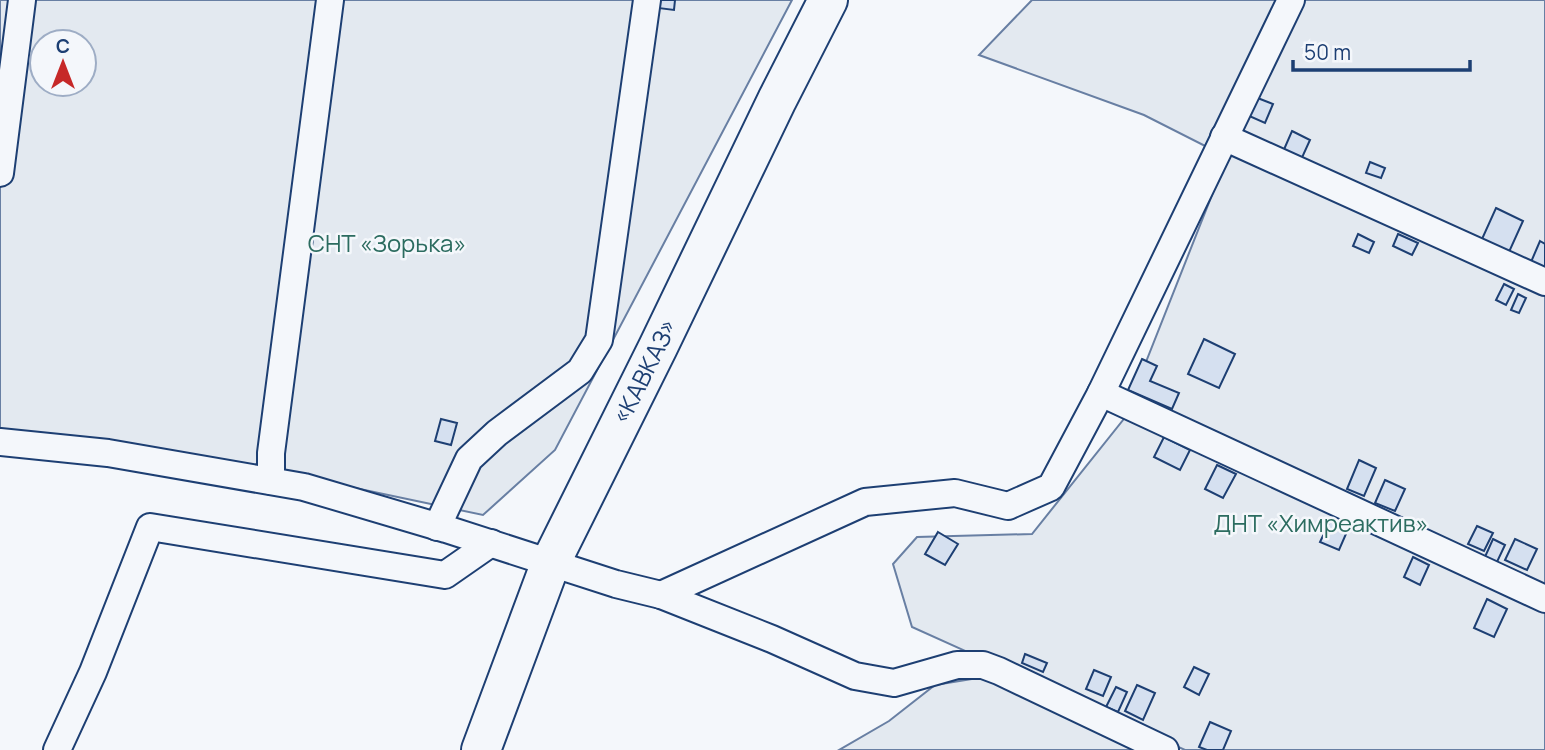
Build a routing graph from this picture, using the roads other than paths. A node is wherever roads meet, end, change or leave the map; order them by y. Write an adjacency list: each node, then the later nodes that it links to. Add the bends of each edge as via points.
1 (22, 0): 7 (lane)
2 (330, 0): 11 (lane)
3 (648, 0): 12 (lane, via 599,340 580,371 469,459)
4 (828, 0): 14 (highway, «КАВКАЗ»)
5 (1291, 0): 6 (lane)
6 (1224, 136): 8 (lane); 9 (lane)
7 (0, 173)
8 (1545, 282)
9 (1101, 393): 15 (lane, via 1051,486 1008,506 955,493 864,502); 16 (lane)
10 (0, 442): 11 (lane, via 108,453)
11 (271, 481): 12 (lane)
12 (437, 527): 13 (lane)
13 (491, 543): 14 (lane); 17 (lane, via 445,575 150,527)
14 (551, 562): 15 (lane); 18 (highway, «КАВКАЗ»)
15 (661, 595): 19 (lane, via 855,676 894,683 957,665 983,665)
16 (1545, 599)
17 (57, 750)
18 (481, 750)
19 (1164, 750)

